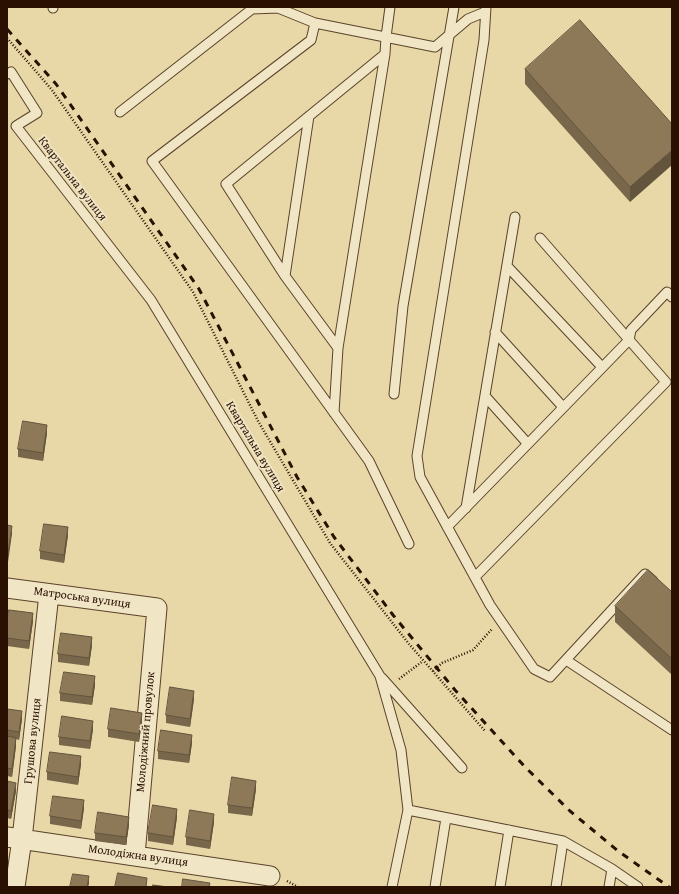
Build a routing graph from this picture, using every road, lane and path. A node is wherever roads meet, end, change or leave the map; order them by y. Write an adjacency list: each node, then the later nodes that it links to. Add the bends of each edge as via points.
1 (390, 7): 6 (lane)
2 (454, 7): 5 (lane)
3 (485, 9): 5 (lane, via 468,19); 27 (lane, via 484,40 417,456 420,477)
4 (314, 23): 6 (lane); 10 (lane, via 278,8 252,9); 24 (lane, via 311,40 152,161)
5 (449, 36): 6 (lane, via 435,46); 21 (lane, via 403,306)
6 (386, 37): 8 (lane)
7 (7, 38): 36 (path, via 52,90 193,292 258,421 330,543)
8 (385, 54): 11 (lane); 19 (lane)
9 (7, 74): 38 (lane, Квартальна вулиця, via 11,72 37,113 16,126 151,300)
10 (120, 112)
11 (310, 116): 15 (lane); 15 (lane, via 226,184)
12 (515, 217): 14 (lane)
13 (540, 238): 18 (lane)
14 (507, 266): 17 (lane); 20 (lane)
15 (285, 276): 19 (lane)
16 (672, 297): 18 (lane, via 667,292 631,330)
17 (496, 332): 22 (lane); 23 (lane)
18 (629, 340): 20 (lane); 29 (lane, via 666,382)
19 (338, 348): 24 (lane)
20 (602, 367): 23 (lane)
21 (394, 394)
22 (485, 396): 25 (lane); 26 (lane)
23 (563, 407): 25 (lane)
24 (334, 412): 28 (lane, via 369,461)
25 (528, 444): 26 (lane)
26 (466, 508): 27 (lane)
27 (447, 527): 29 (lane)
28 (409, 544)
29 (475, 577): 34 (lane)
30 (7, 588): 32 (street, Матроська вулиця)
31 (661, 588): 35 (lane, via 645,574)
32 (49, 594): 33 (street, Матроська вулиця); 46 (street, Грушова вулиця)
33 (157, 608): 48 (street, Молодіжний провулок)
34 (500, 620): 35 (lane, via 534,669 550,677); 37 (path, via 474,650 442,662)
35 (566, 660): 40 (lane)
36 (423, 661): 37 (path); 39 (path)
37 (433, 671): 41 (path)
38 (380, 676): 39 (lane); 43 (lane, Квартальна вулиця, via 401,750)
39 (389, 686): 42 (lane)
40 (672, 730)
41 (484, 731)
42 (462, 768)
43 (408, 810): 44 (lane); 52 (lane, Квартальна вулиця)
44 (446, 818): 45 (lane); 53 (lane)
45 (509, 830): 47 (lane); 54 (lane)
46 (15, 838): 48 (street, Молодіжна вулиця); 51 (street, Грушова вулиця)
47 (563, 841): 49 (lane); 55 (lane)
48 (135, 855): 50 (street, Молодіжна вулиця)
49 (612, 869): 56 (lane); 57 (lane)
50 (270, 876)
51 (15, 887)
52 (392, 887)
53 (435, 887)
54 (500, 887)
55 (556, 887)
56 (609, 887)
57 (638, 887)

